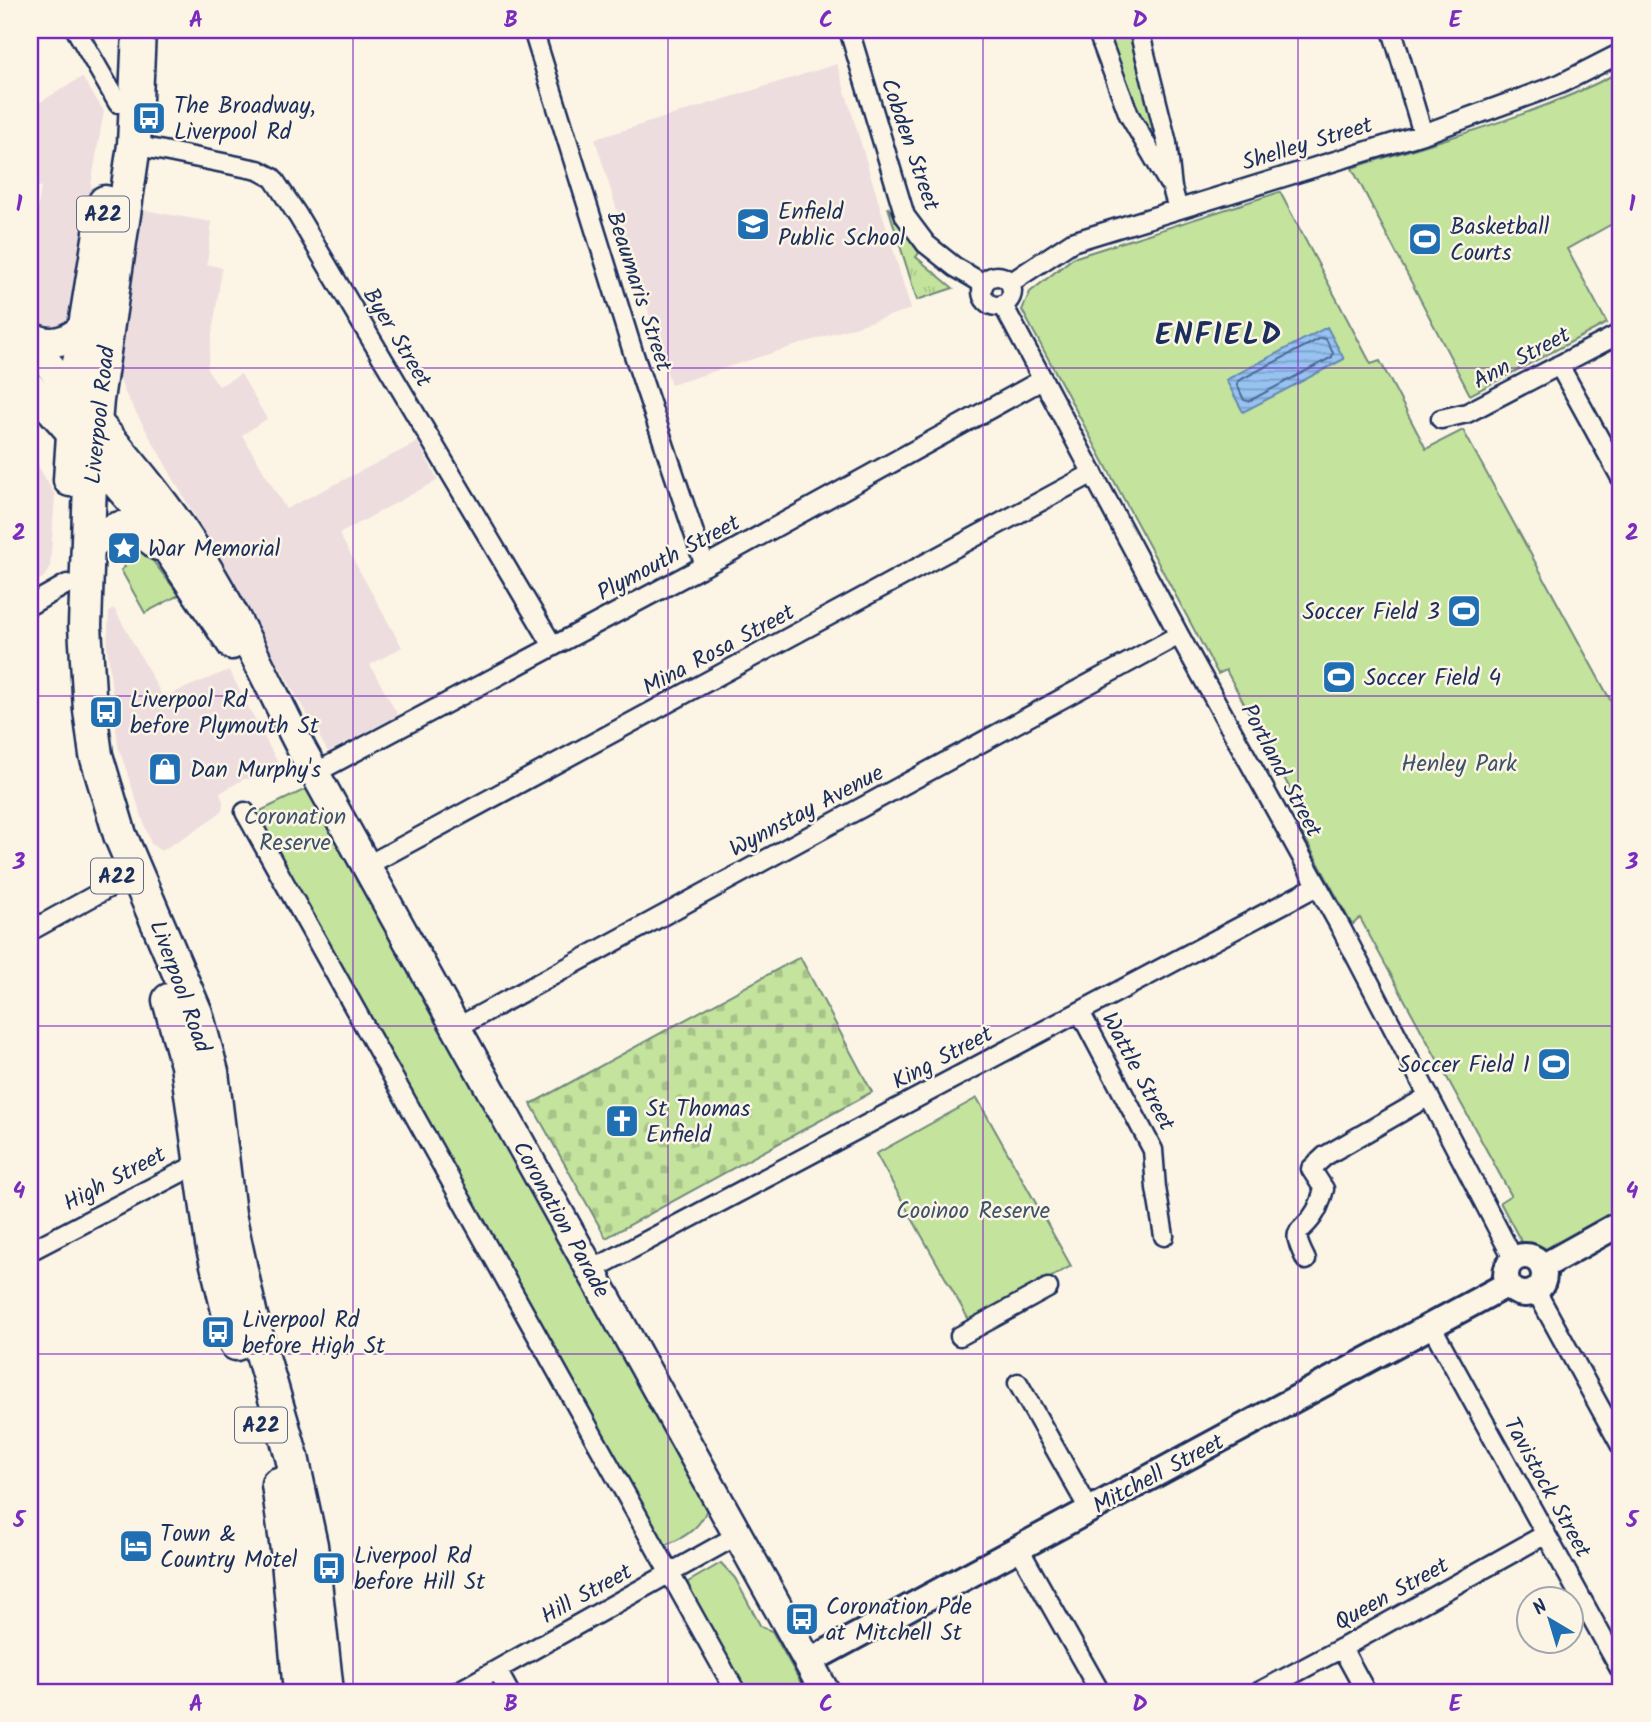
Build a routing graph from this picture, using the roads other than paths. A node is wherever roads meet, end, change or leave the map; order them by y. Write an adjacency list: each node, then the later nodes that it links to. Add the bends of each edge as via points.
1 (76, 30): 10 (street)
2 (120, 30): 10 (highway, Liverpool Road / A22)
3 (139, 30): 12 (highway, Liverpool Road / A22)
4 (533, 30): 31 (street, Beaumaris Street)
5 (849, 30): 16 (street, Cobden Street, via 905,216 932,249)
6 (1097, 30): 13 (street, via 1129,115)
7 (1139, 30): 13 (street, via 1167,143)
8 (1392, 30): 11 (street)
9 (1621, 53): 11 (street, Shelley Street, via 1550,89)
10 (118, 103): 18 (highway, Liverpool Road / A22)
11 (1423, 134): 14 (street, Shelley Street)
12 (134, 145): 26 (highway, Liverpool Road / A22); 35 (street, Byer Street, via 258,170 273,178)
13 (1172, 188): 14 (street)
14 (1178, 209): 15 (street, Shelley Street, via 1072,242)
15 (1010, 283): 16 (street, via 997,276); 17 (street, via 1012,295)
16 (984, 284): 17 (street, via 986,302)
17 (1003, 305): 22 (street, Portland Street)
18 (86, 324): 20 (main road, via 61,341); 24 (highway, Liverpool Road / A22)
19 (1621, 332): 21 (street, Ann Street)
20 (30, 339): 24 (main road)
21 (1559, 365): 25 (street, Ann Street, via 1467,413); 28 (street)
22 (1042, 380): 27 (street, Portland Street); 31 (street, Plymouth Street)
23 (30, 386): 26 (main road)
24 (75, 397): 26 (highway, Liverpool Road / A22)
25 (1441, 419)
26 (87, 436): 29 (highway, Liverpool Road / A22); 30 (main road, Coronation Parade); 32 (highway, Liverpool Road / A22); 36 (main road, Coronation Parade, via 158,494 198,552)
27 (1093, 473): 34 (street, Portland Street); 39 (street, Mina Rosa Street)
28 (1621, 478)
29 (88, 549): 30 (main road, via 123,524 135,527); 46 (highway, Liverpool Road / A22, via 86,657 96,755 120,835 199,1022 212,1072)
30 (173, 559): 36 (main road, Coronation Parade)
31 (705, 566): 35 (street, Plymouth Street)
32 (67, 584): 33 (street); 40 (highway, Liverpool Road / A22, via 66,672 75,751)
33 (30, 605)
34 (1179, 635): 41 (street, Portland Street); 44 (street, Wynnstay Avenue)
35 (553, 646): 37 (street, Plymouth Street)
36 (300, 746): 37 (main road, Coronation Parade)
37 (315, 773): 39 (main road, Coronation Parade)
38 (245, 812): 64 (street)
39 (366, 866): 44 (main road, Coronation Parade)
40 (119, 882): 42 (street); 46 (highway, Liverpool Road / A22, via 174,1015)
41 (1317, 886): 43 (street, King Street); 45 (street, Portland Street)
42 (30, 932)
43 (1080, 1012): 48 (street, Wattle Street, via 1153,1150); 52 (street, King Street)
44 (456, 1028): 52 (main road, Coronation Parade)
45 (1429, 1096): 50 (street, via 1325,1156 1311,1169 1324,1189 1315,1213 1298,1231 1297,1241); 51 (street, Portland Street)
46 (211, 1157): 49 (street, High Street); 69 (highway, Liverpool Road / A22, via 212,1244 278,1484); 70 (highway, Liverpool Road / A22, via 292,1457 311,1545)
47 (1621, 1223): 53 (street)
48 (1164, 1236)
49 (30, 1251)
50 (1306, 1260)
51 (1514, 1260): 53 (street, via 1530,1257); 54 (street, via 1506,1274)
52 (590, 1271): 62 (main road, Coronation Parade)
53 (1539, 1279): 54 (street, via 1522,1294); 59 (street)
54 (1508, 1284): 56 (street, Mitchell Street)
55 (1048, 1288): 57 (street)
56 (1432, 1327): 60 (street, Mitchell Street); 61 (street, Tavistock Street)
57 (960, 1336)
58 (1018, 1383): 60 (street)
59 (1621, 1446)
60 (1089, 1510): 63 (street, Mitchell Street)
61 (1546, 1534): 65 (street, Queen Street); 68 (street, Tavistock Street)
62 (738, 1535): 64 (street, Hill Street); 66 (main road, Coronation Parade)
63 (1018, 1548): 66 (street, Mitchell Street); 75 (street)
64 (670, 1574): 67 (street, Hill Street); 73 (street)
65 (1342, 1648): 76 (street, Queen Street); 77 (street)
66 (808, 1662): 74 (main road, Coronation Parade)
67 (497, 1670): 71 (street, Hill Street); 72 (street)
68 (1621, 1671)
69 (300, 1692)
70 (327, 1692)
71 (457, 1692)
72 (509, 1692)
73 (736, 1692)
74 (825, 1692)
75 (1101, 1692)
76 (1259, 1692)
77 (1366, 1692)

